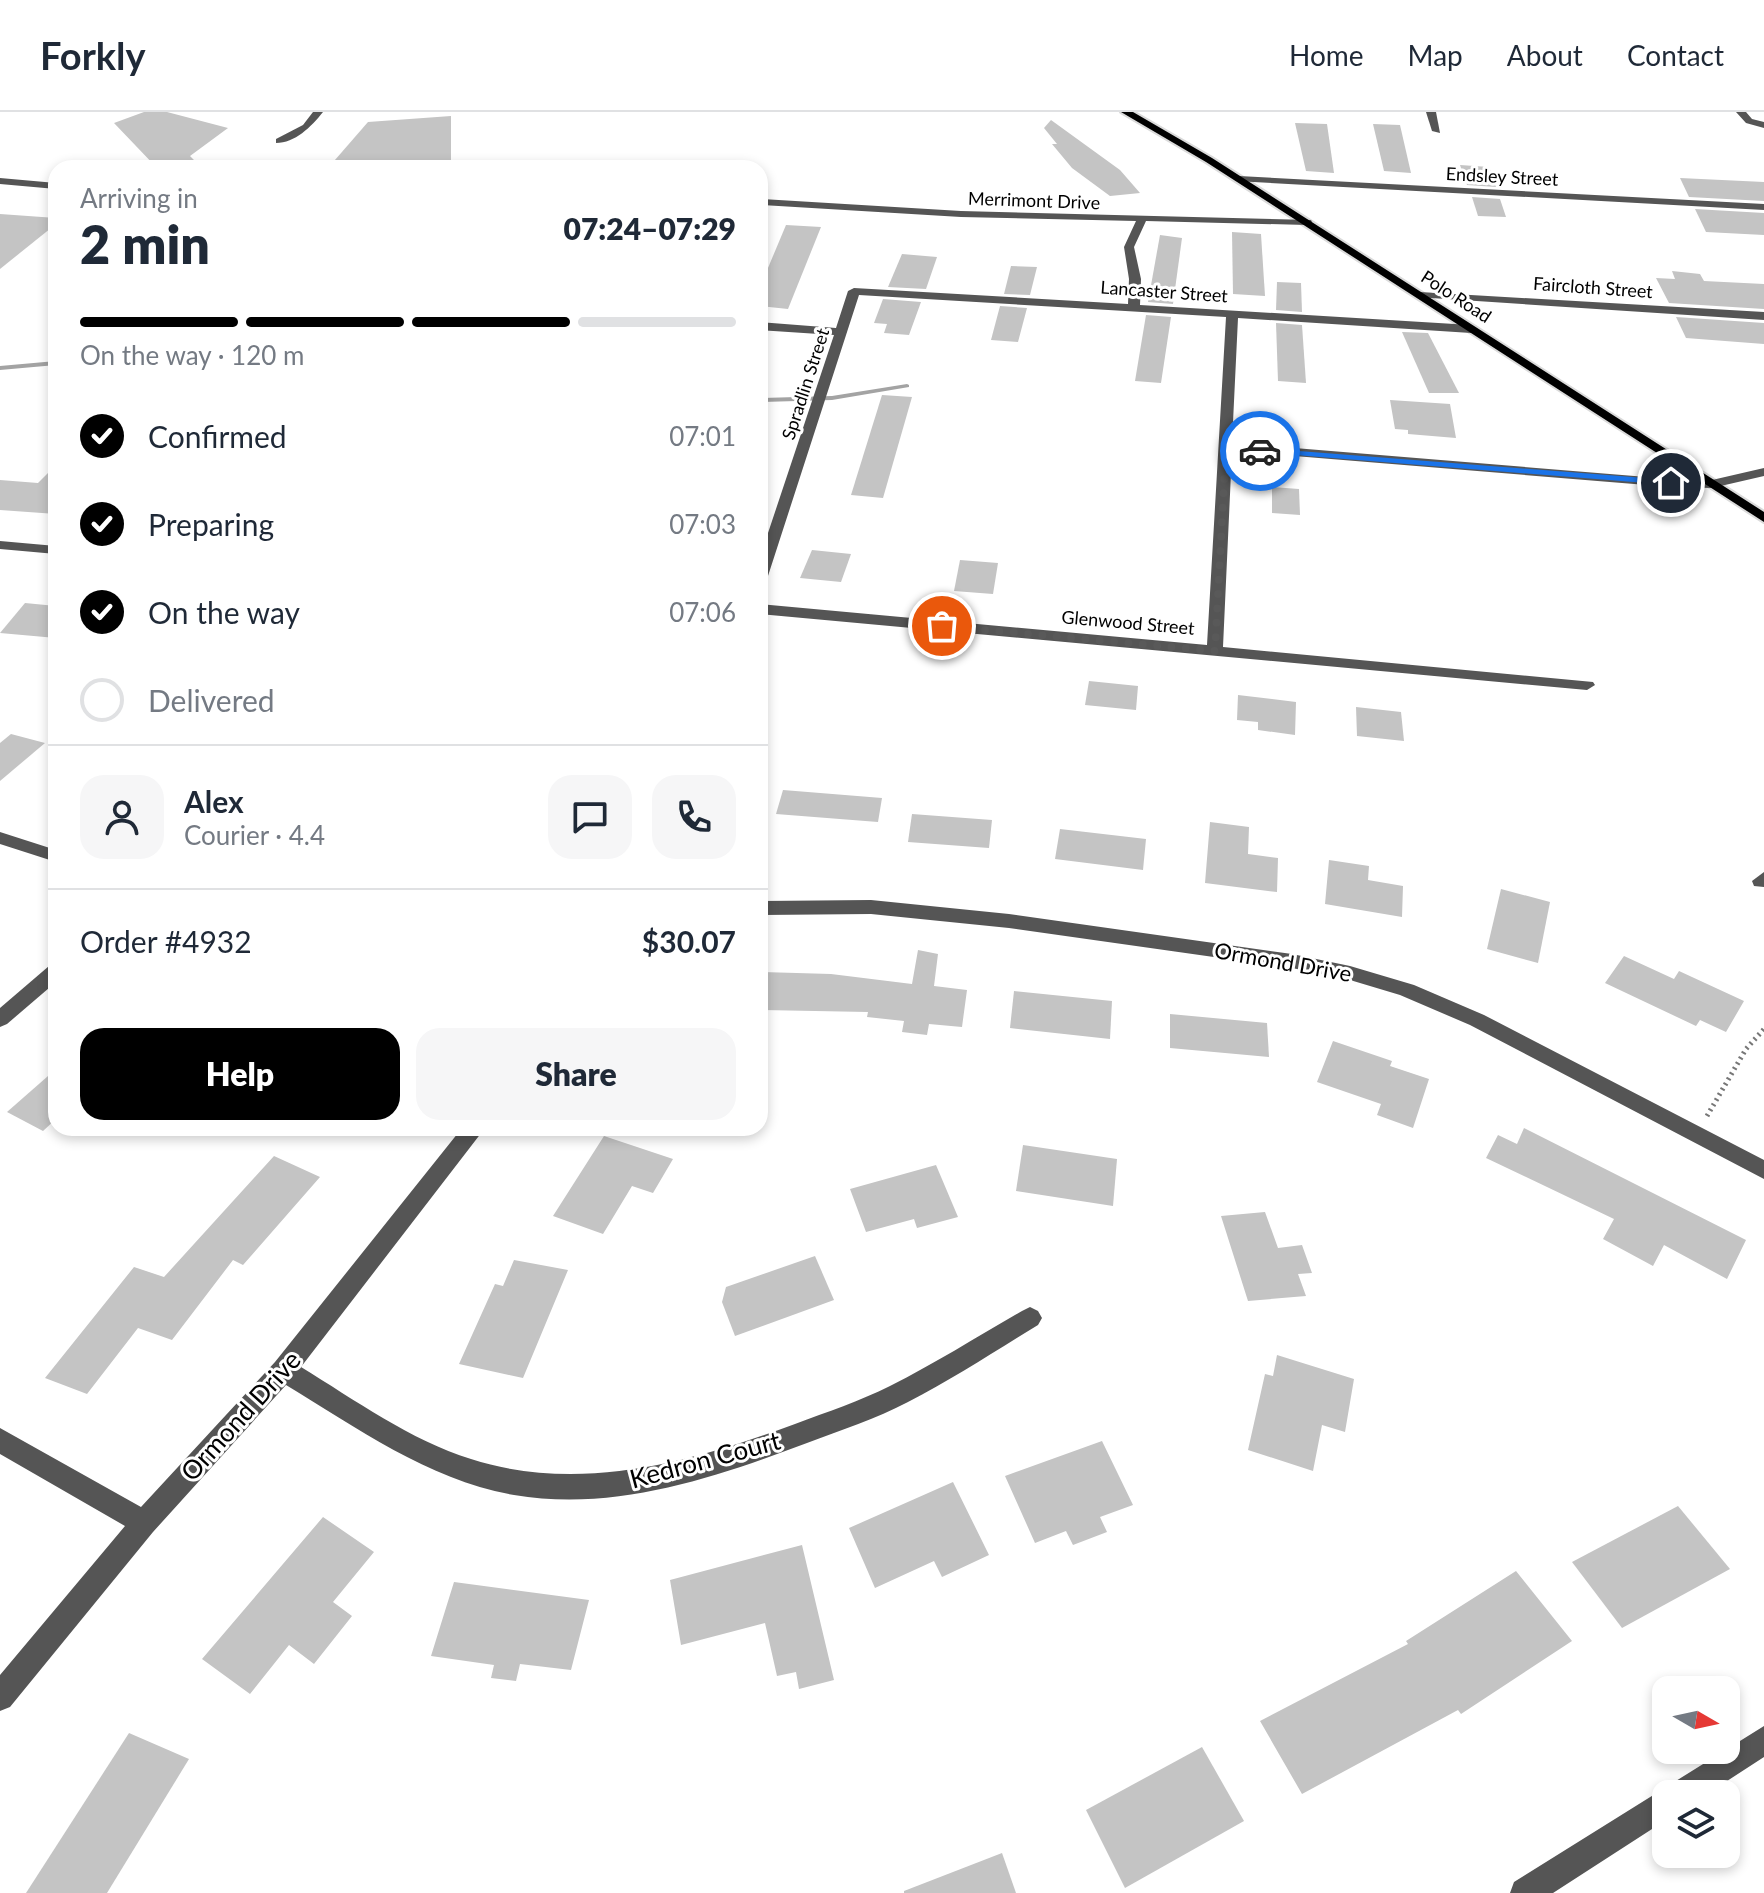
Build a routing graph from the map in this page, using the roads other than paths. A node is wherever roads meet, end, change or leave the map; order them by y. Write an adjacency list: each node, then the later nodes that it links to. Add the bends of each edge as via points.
1 (318, 112): 7 (street, via 306,127)
2 (1126, 112): 8 (main road, Polo Road)
3 (1431, 112): 6 (street)
4 (1741, 112): 5 (street)
5 (1764, 125)
6 (1437, 131)
7 (279, 141)
8 (1239, 179): 12 (street, Endsley Street); 14 (main road, Polo Road)
9 (0, 181): 10 (street)
10 (48, 185)
11 (768, 202): 13 (street, Merrimont Drive)
12 (1764, 207)
13 (1141, 221): 14 (street, Merrimont Drive); 17 (street, via 1129,247)
14 (1307, 222): 16 (main road, Polo Road)
15 (854, 291): 17 (street, Lancaster Street); 22 (street, Spradlin Street)
16 (1420, 295): 19 (street, Faircloth Street); 21 (main road, Polo Road)
17 (1134, 308): 18 (street, Lancaster Street)
18 (1232, 314): 21 (street, Lancaster Street); 23 (street)
19 (1764, 316)
20 (768, 327): 22 (street)
21 (1471, 329): 25 (main road, Polo Road)
22 (843, 332): 29 (street, Spradlin Street)
23 (1226, 447): 25 (street); 31 (street)
24 (1764, 472): 25 (street)
25 (1712, 484): 26 (main road, Polo Road)
26 (1764, 518)
27 (0, 545): 28 (street)
28 (48, 549)
29 (768, 555)
30 (768, 610): 31 (street, Glenwood Street)
31 (1215, 651): 32 (street, Glenwood Street)
32 (1587, 685)
33 (0, 838): 34 (street)
34 (48, 853)
35 (768, 908): 39 (street, Ormond Drive, via 871,907 1009,921 1350,973 1477,1020)
36 (48, 978): 37 (street)
37 (0, 1019)
38 (468, 1136): 41 (street, Ormond Drive)
39 (1764, 1170)
40 (1030, 1318): 41 (street, Kedron Court, via 884,1401 747,1454 655,1479 579,1489 523,1485 470,1472 408,1444)
41 (284, 1370): 43 (street, Ormond Drive)
42 (0, 1440): 43 (street)
43 (144, 1523): 44 (street, Ormond Drive)
44 (0, 1697)
45 (1764, 1740): 46 (street)
46 (1702, 1780)
47 (1652, 1812): 48 (street)
48 (1525, 1893)

